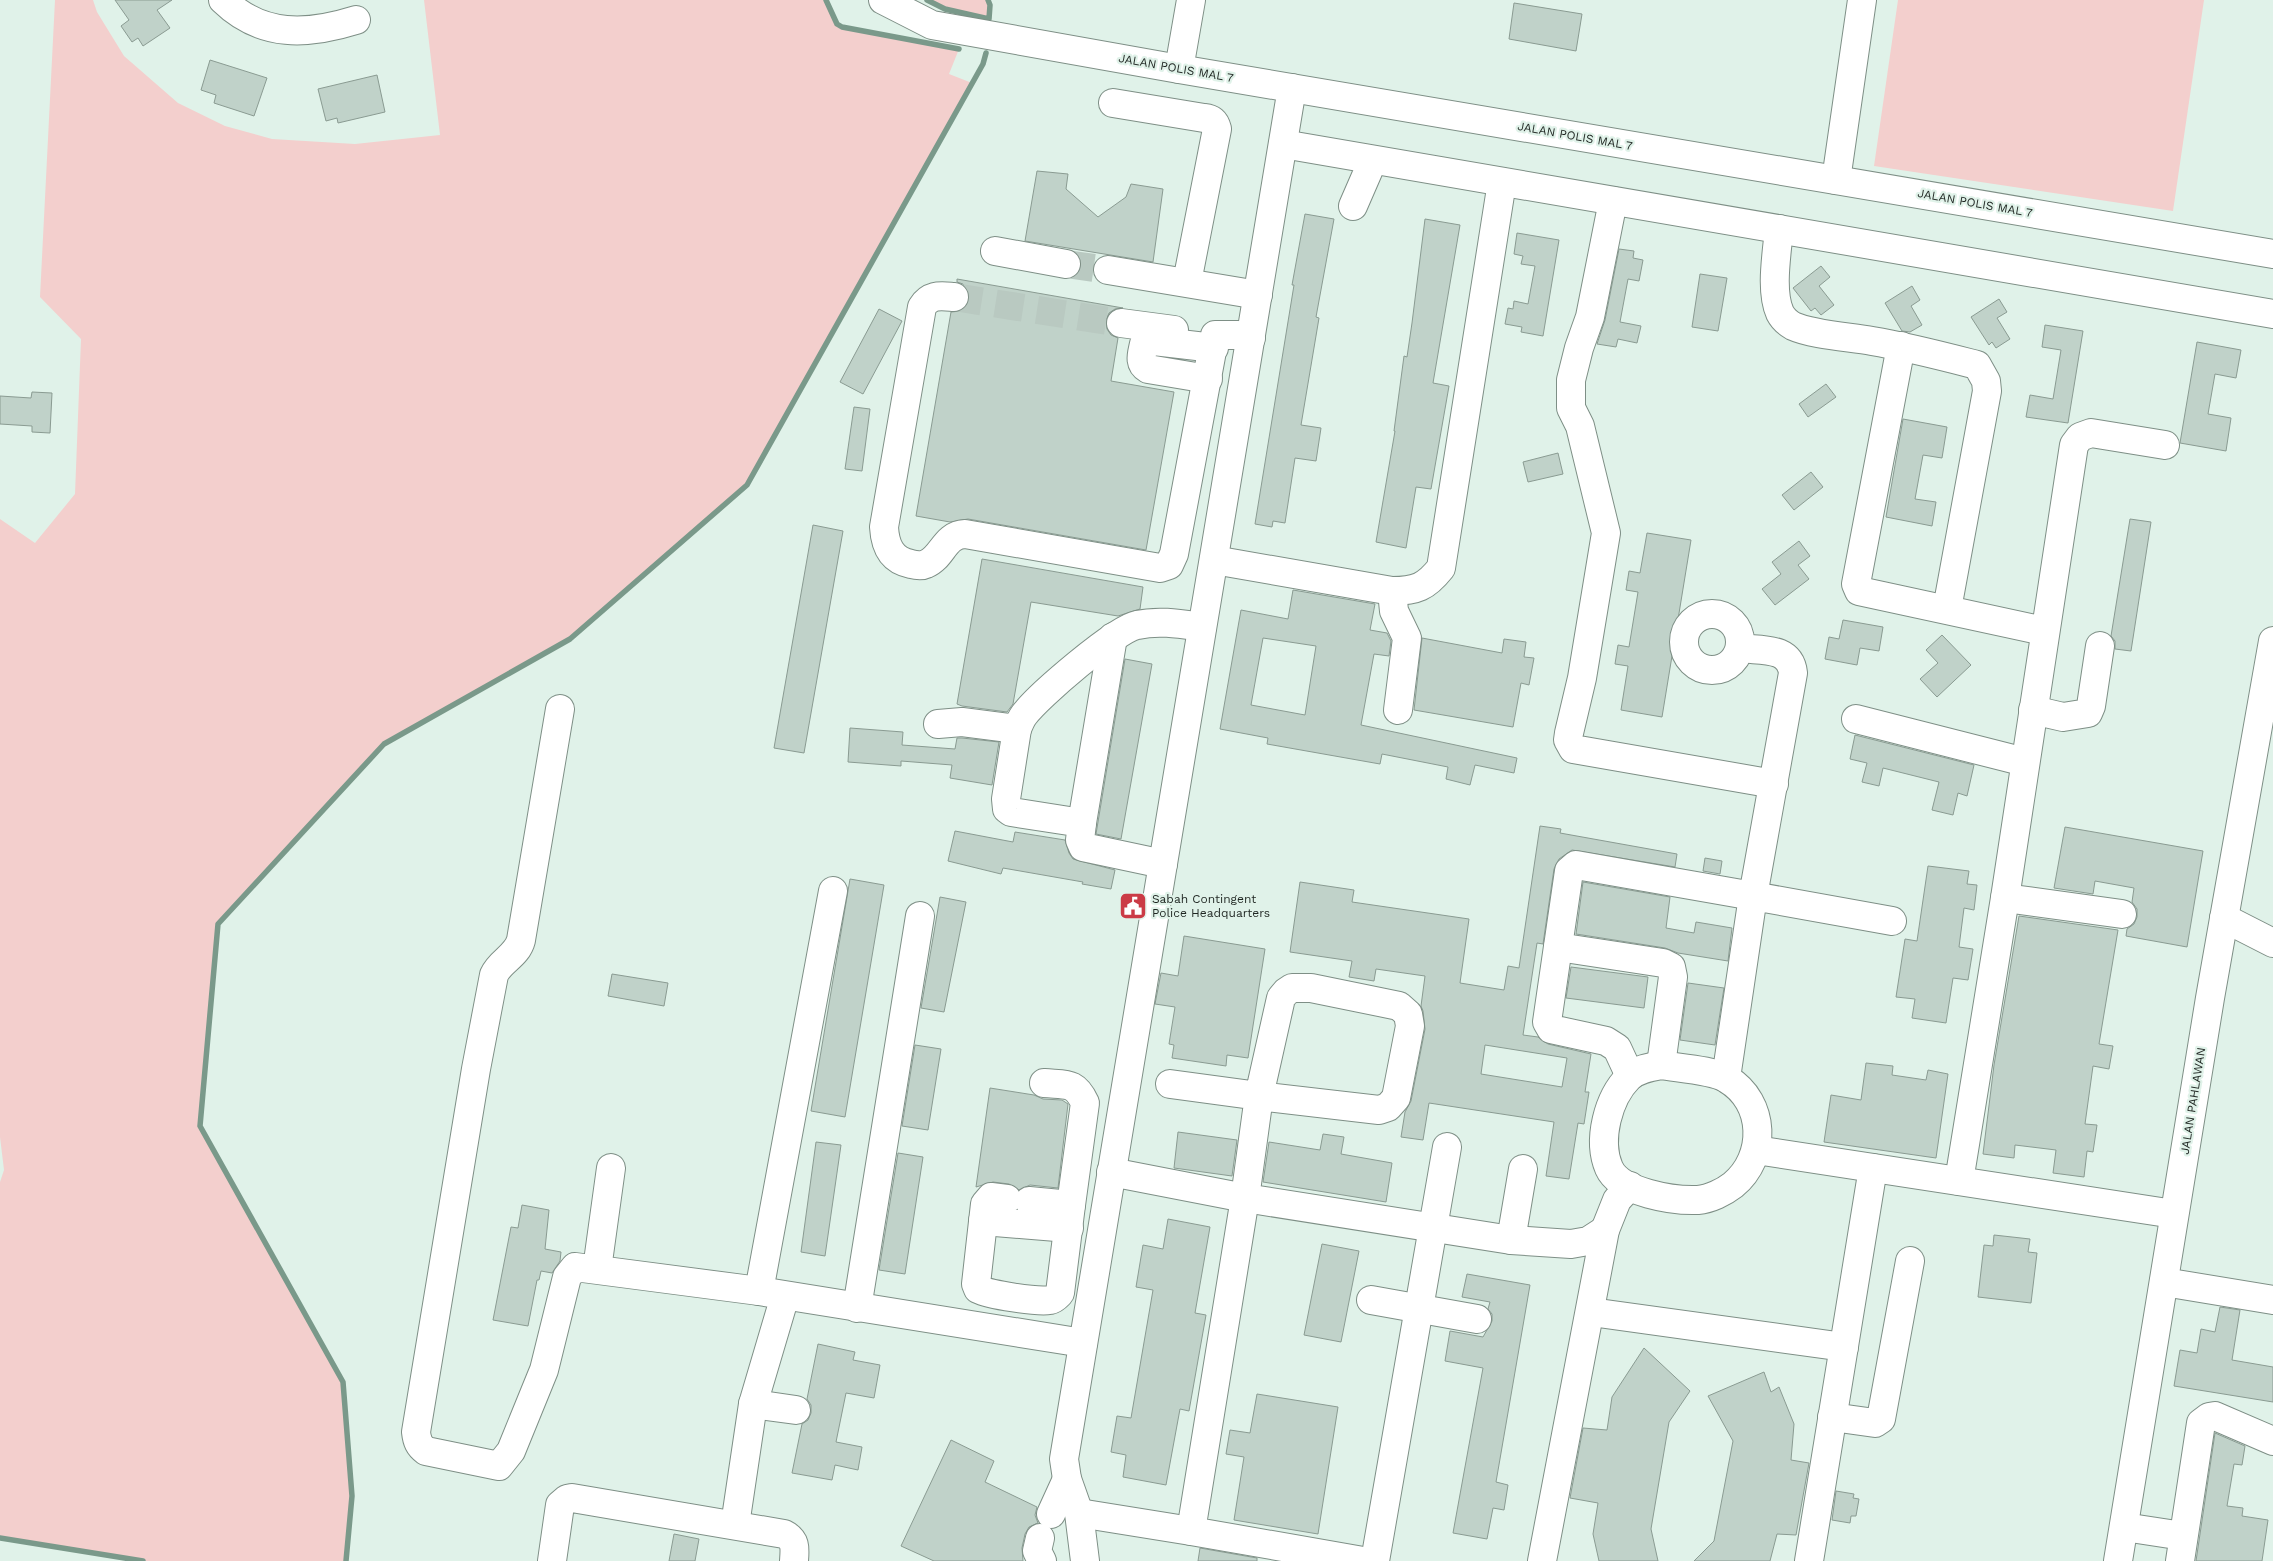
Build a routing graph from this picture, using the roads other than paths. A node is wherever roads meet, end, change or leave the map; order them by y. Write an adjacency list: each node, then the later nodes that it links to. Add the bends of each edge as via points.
1 (223, 0): 5 (street, via 243,17 275,28 315,31)
2 (883, 0): 6 (street, JALAN POLIS MAL 7, via 932,25)
3 (1191, 0): 6 (street)
4 (1862, 0): 11 (street)
5 (356, 20)
6 (1179, 69): 7 (street, JALAN POLIS MAL 7)
7 (1292, 88): 9 (street); 11 (street, JALAN POLIS MAL 7)
8 (1113, 103): 20 (street, via 1212,119 1216,123)
9 (1283, 144): 10 (street); 21 (street)
10 (1373, 160): 12 (street); 14 (street)
11 (1836, 180): 17 (street, JALAN POLIS MAL 7)
12 (1502, 182): 13 (street); 31 (street, via 1441,568 1416,590)
13 (1613, 201): 15 (street); 46 (street, via 1590,317 1571,380 1571,408 1580,426 1606,534 1582,678 1569,733 1570,745 1573,749)
14 (1353, 206)
15 (1779, 229): 23 (street); 27 (street, via 1776,296 1785,321 1810,330)
16 (995, 251): 18 (street)
17 (2273, 254)
18 (1066, 264)
19 (1108, 270): 20 (street)
20 (1187, 282): 21 (street)
21 (1258, 295): 25 (street)
22 (954, 297): 28 (street, via 936,296 927,299 922,307 884,526 888,548 901,561 926,564 950,538 965,534 1165,568 1174,554)
23 (2273, 314)
24 (1121, 323): 26 (street)
25 (1251, 338): 26 (street, via 1238,335); 30 (street)
26 (1214, 342): 28 (street); 28 (street, via 1148,341 1144,344 1141,362 1148,369)
27 (1901, 346): 32 (street, via 1991,369 1986,381 1987,391); 32 (street, via 1856,584 1859,591 1876,596)
28 (1208, 378)
29 (2165, 445): 34 (street, via 2091,433 2076,441)
30 (1214, 560): 31 (street); 33 (street)
31 (1392, 591): 40 (street, via 1394,611 1407,638)
32 (1947, 609): 34 (street)
33 (1202, 628): 35 (street, via 1150,623 1136,625); 48 (street)
34 (2044, 631): 41 (street)
35 (1113, 637): 44 (street, via 1035,703); 47 (street)
36 (2273, 641): 54 (street, JALAN PAHLAWAN)
37 (2100, 646): 41 (street, via 2088,712 2063,717)
38 (1740, 648): 46 (street, via 1782,653 1792,667)
39 (560, 709): 80 (street, via 521,940 519,947 494,975 476,1068 416,1432 422,1448 498,1466 511,1451 544,1370 568,1272 575,1267)
40 (1398, 710)
41 (2033, 710): 45 (street)
42 (1856, 719): 45 (street)
43 (938, 724): 44 (street, via 962,722)
44 (1017, 729): 47 (street, via 1007,809)
45 (2025, 762): 51 (street)
46 (1774, 784): 50 (street)
47 (1082, 823): 48 (street, via 1080,840 1083,847)
48 (1162, 864): 69 (street)
49 (833, 891): 82 (street)
50 (1753, 896): 55 (street); 57 (street, via 1573,866 1569,871); 60 (street)
51 (2005, 898): 52 (street); 70 (street)
52 (2122, 914)
53 (920, 916): 86 (street)
54 (2224, 918): 56 (street); 73 (street, JALAN PAHLAWAN)
55 (1892, 921)
56 (2273, 943)
57 (1558, 947): 58 (street, via 1663,962 1671,967 1673,977); 59 (street, via 1548,1026 1555,1031 1606,1041 1617,1048)
58 (1661, 1065): 59 (street, via 1643,1068); 60 (street)
59 (1630, 1076): 71 (street, via 1615,1094 1606,1118 1605,1146 1609,1168)
60 (1726, 1078): 65 (street, via 1746,1093 1754,1111 1758,1131)
61 (1044, 1083): 74 (street, via 1071,1086 1079,1090 1085,1103)
62 (1170, 1084): 63 (street)
63 (1259, 1096): 63 (street, via 1379,1110 1388,1107 1396,1098 1410,1026 1408,1014 1399,1006 1311,988 1292,988 1281,998); 72 (street)
64 (1447, 1147): 76 (street)
65 (1756, 1150): 67 (street); 71 (street, via 1742,1177 1724,1191 1700,1200 1648,1194)
66 (611, 1168): 80 (street)
67 (1873, 1168): 70 (street); 92 (street)
68 (1523, 1169): 78 (street)
69 (1111, 1172): 72 (street); 91 (street)
70 (1959, 1181): 73 (street)
71 (1630, 1186): 77 (street, via 1617,1200)
72 (1245, 1198): 76 (street); 102 (street)
73 (2174, 1214): 81 (street, JALAN PAHLAWAN)
74 (1070, 1217): 75 (street); 75 (street, via 1018,1200 991,1197 987,1200); 83 (street, via 1060,1292 1049,1300)
75 (983, 1221): 83 (street, via 978,1289)
76 (1434, 1229): 78 (street); 87 (street)
77 (1605, 1230): 78 (street, via 1588,1241 1571,1244); 88 (street)
78 (1511, 1240)
79 (1910, 1261): 95 (street, via 1881,1419 1875,1423)
80 (597, 1269): 82 (street)
81 (2164, 1282): 85 (street); 101 (street, JALAN PAHLAWAN)
82 (772, 1293): 86 (street); 93 (street)
83 (1015, 1297): 90 (street)
84 (1371, 1300): 87 (street)
85 (2273, 1300)
86 (857, 1308): 90 (street)
87 (1419, 1308): 89 (street); 108 (street)
88 (1591, 1312): 92 (street); 109 (street)
89 (1477, 1318)
90 (1004, 1331): 91 (street)
91 (1083, 1342): 97 (street, via 1064,1459)
92 (1844, 1347): 95 (street)
93 (753, 1404): 94 (street); 100 (street)
94 (796, 1410)
95 (1832, 1417): 110 (street)
96 (2273, 1441): 103 (street, via 2215,1416 2204,1420 2199,1432)
97 (1067, 1479): 98 (street); 99 (street)
98 (1051, 1514)
99 (1079, 1514): 102 (street); 106 (street)
100 (735, 1525): 104 (street, via 567,1499 560,1505); 105 (street, via 788,1536 796,1548)
101 (2124, 1527): 103 (street); 111 (street, JALAN PAHLAWAN)
102 (1191, 1531): 107 (street)
103 (2182, 1549)
104 (552, 1561)
105 (794, 1561)
106 (1085, 1561)
107 (1363, 1561)
108 (1375, 1561)
109 (1542, 1561)
110 (1809, 1561)
111 (2118, 1561)

